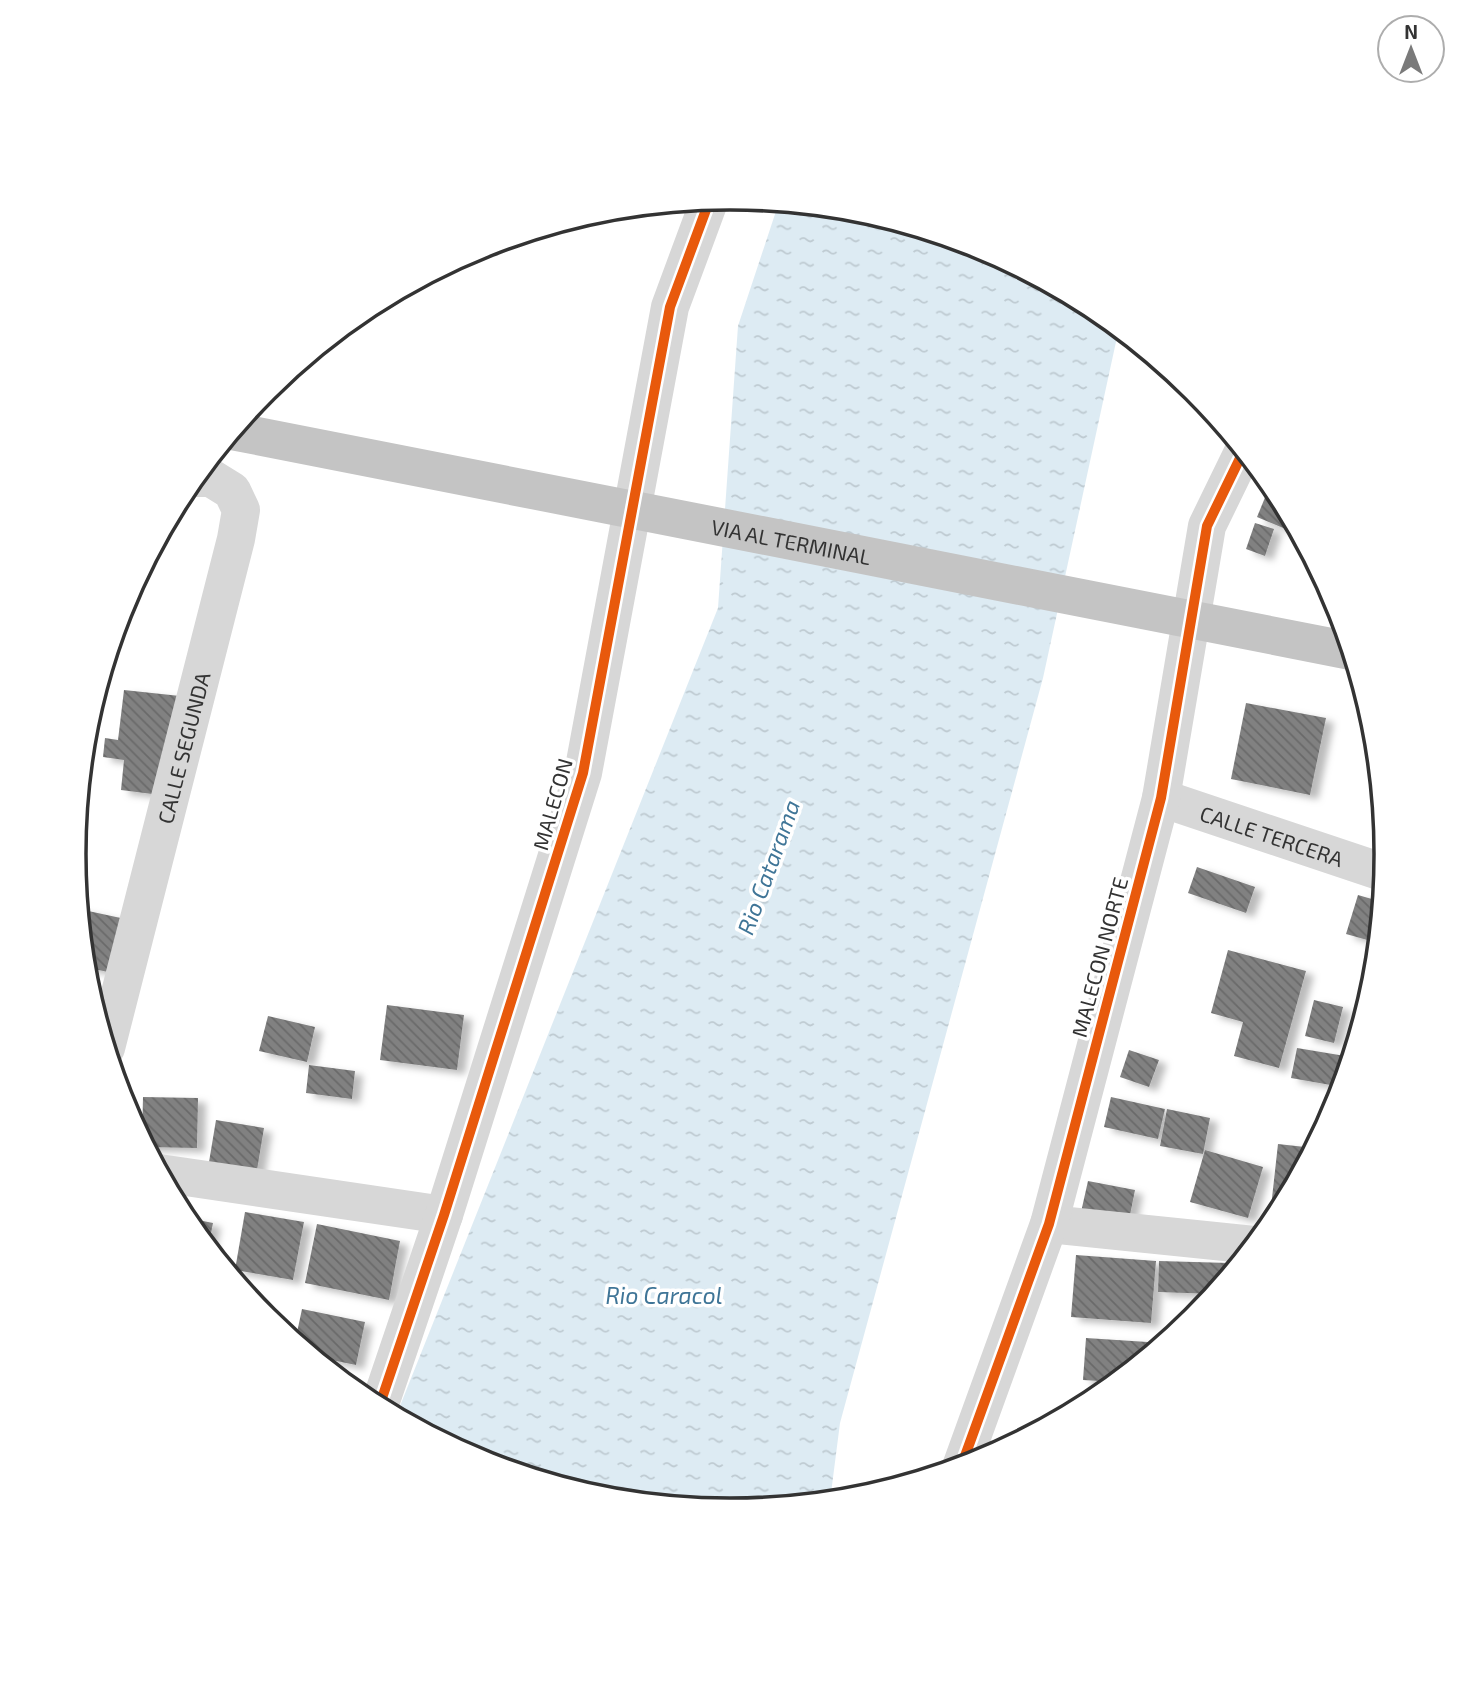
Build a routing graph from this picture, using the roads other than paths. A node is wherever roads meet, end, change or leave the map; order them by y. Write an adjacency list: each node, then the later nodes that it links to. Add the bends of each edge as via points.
1 (706, 211): 10 (street, MALECON, via 670,307 583,773)
2 (243, 433): 5 (highway, VIA AL TERMINAL, bridge)
3 (1239, 460): 6 (street, MALECON NORTE, via 1207,526)
4 (207, 478): 8 (street, CALLE SEGUNDA, via 232,491 241,510)
5 (1341, 650)
6 (1161, 797): 7 (street, CALLE TERCERA); 11 (street, MALECON NORTE)
7 (1374, 869)
8 (111, 1030)
9 (171, 1174): 10 (street)
10 (444, 1215): 13 (street, MALECON)
11 (1049, 1224): 12 (street); 14 (street, MALECON NORTE)
12 (1243, 1244)
13 (383, 1396)
14 (966, 1453)

